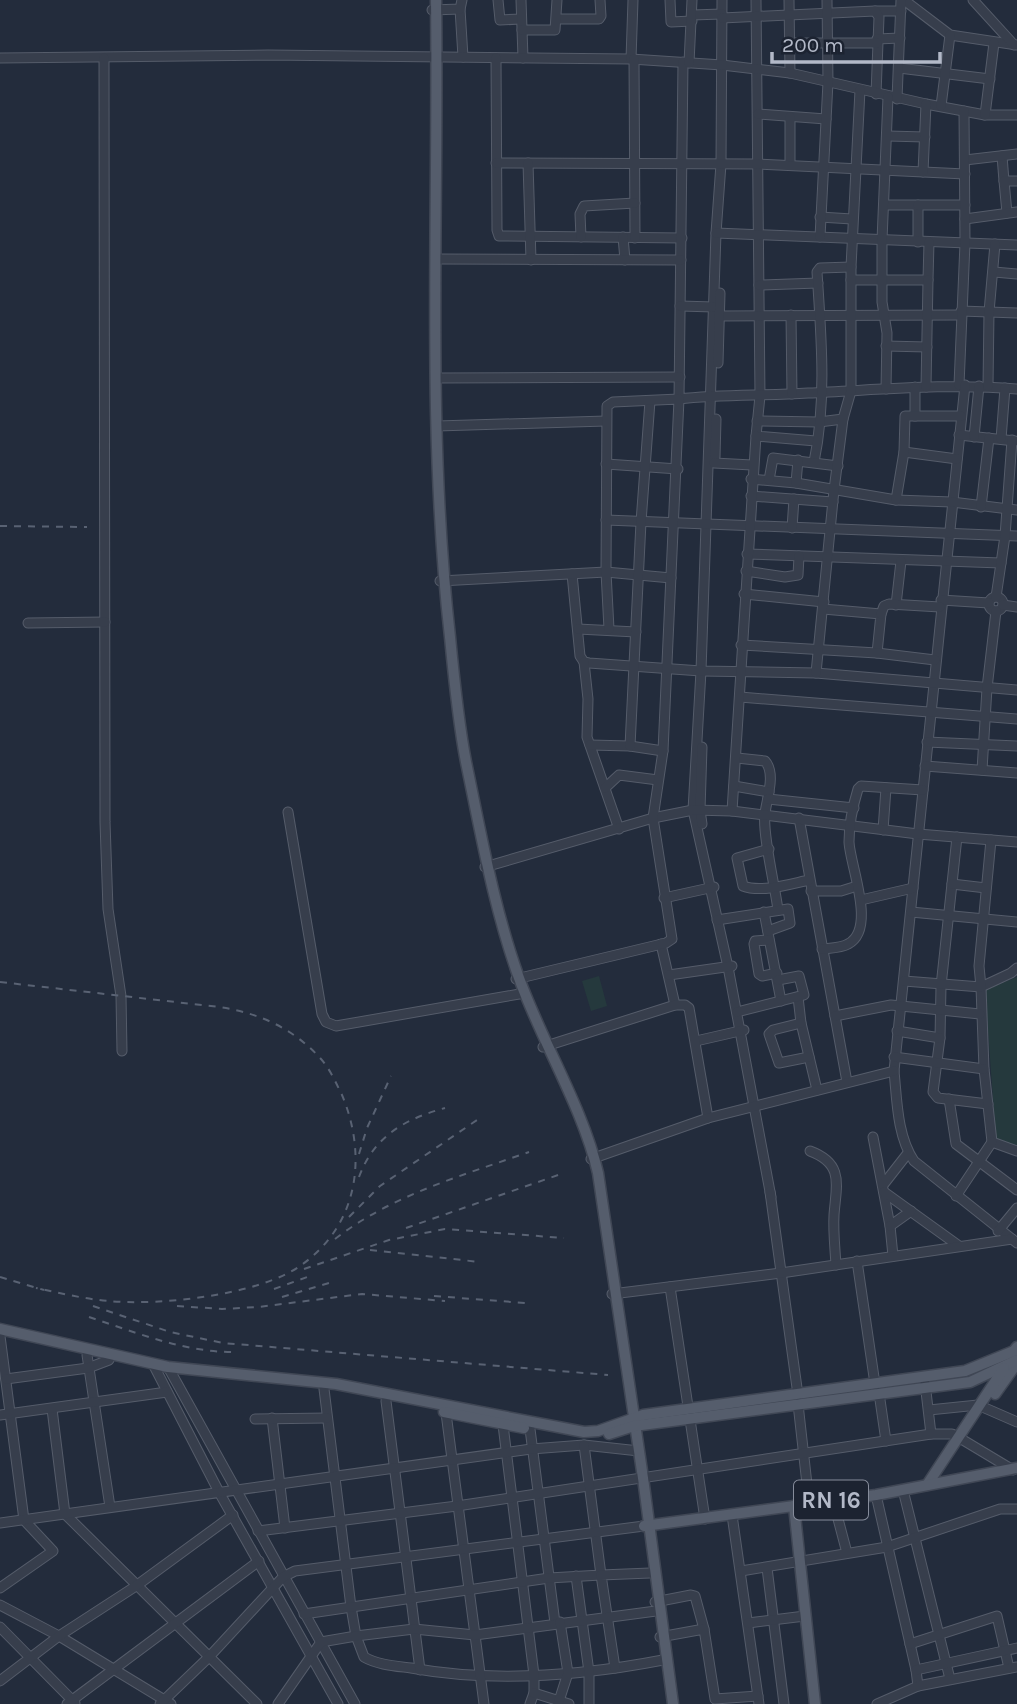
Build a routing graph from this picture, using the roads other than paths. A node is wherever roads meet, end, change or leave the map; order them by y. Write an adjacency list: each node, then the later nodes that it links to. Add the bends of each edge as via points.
1 (498, 0): 23 (street, via 500,20)
2 (521, 0): 23 (street)
3 (557, 0): 24 (street)
4 (600, 0): 24 (street, via 599,19)
5 (633, 0): 39 (street)
6 (670, 0): 22 (street, via 671,22)
7 (692, 0): 22 (street)
8 (722, 0): 20 (street)
9 (755, 0): 21 (street)
10 (789, 0): 19 (street)
11 (827, 0): 18 (street)
12 (902, 0): 17 (street); 26 (street)
13 (973, 0): 32 (street)
14 (434, 5): 15 (street); 33 (main road)
15 (461, 5): 34 (street)
16 (875, 11): 17 (street); 18 (street); 28 (street, via 879,17)
17 (901, 11): 27 (street)
18 (828, 13): 19 (street); 30 (street)
19 (789, 14): 21 (street); 29 (street)
20 (722, 16): 21 (street); 22 (street); 41 (street)
21 (756, 16): 43 (street)
22 (692, 18): 40 (street)
23 (521, 19): 25 (street)
24 (557, 19): 25 (street, via 554,31)
25 (522, 30): 38 (street)
26 (950, 35): 31 (street); 44 (street)
27 (900, 38): 28 (street); 42 (street)
28 (877, 41): 30 (street); 49 (street)
29 (789, 43): 30 (street); 45 (street)
30 (828, 43): 47 (street)
31 (994, 43): 32 (street); 46 (street)
32 (1016, 45)
33 (435, 57): 34 (street); 36 (street); 100 (main road); 201 (main road, via 433,426)
34 (463, 57): 37 (street)
35 (0, 58): 36 (street)
36 (104, 58): 210 (street)
37 (496, 58): 38 (street); 64 (street)
38 (523, 58): 39 (street)
39 (632, 59): 40 (street); 66 (street)
40 (686, 62): 41 (street); 67 (street)
41 (722, 65): 43 (street); 68 (street)
42 (899, 68): 44 (street); 50 (street)
43 (756, 69): 45 (street); 54 (street)
44 (945, 73): 46 (street); 52 (street)
45 (790, 74): 47 (street)
46 (990, 79): 55 (street)
47 (828, 82): 48 (street); 58 (street)
48 (860, 90): 49 (street); 72 (street)
49 (876, 94): 50 (street)
50 (893, 98): 51 (street); 59 (street)
51 (926, 104): 52 (street); 60 (street)
52 (941, 106): 53 (street)
53 (964, 111): 55 (street); 63 (street)
54 (758, 114): 57 (street); 69 (street)
55 (985, 115): 56 (street)
56 (1017, 115)
57 (790, 117): 58 (street); 70 (street)
58 (826, 119): 71 (street)
59 (888, 136): 60 (street); 73 (street)
60 (925, 137): 74 (street)
61 (1017, 154): 62 (street)
62 (1002, 156): 63 (street); 76 (street)
63 (965, 160): 75 (street)
64 (496, 163): 65 (street); 88 (street, via 498,234)
65 (528, 163): 66 (street); 88 (street)
66 (634, 164): 67 (street); 78 (street)
67 (683, 164): 68 (street); 93 (street)
68 (721, 164): 69 (street); 86 (street)
69 (759, 164): 70 (street); 87 (street)
70 (790, 165): 71 (street)
71 (823, 167): 72 (street); 83 (street)
72 (856, 170): 73 (street); 84 (street)
73 (886, 171): 74 (street); 79 (street)
74 (923, 172): 75 (street)
75 (965, 174): 81 (street)
76 (1004, 181): 77 (street); 82 (street)
77 (1017, 181)
78 (635, 203): 89 (street, via 584,206); 91 (street)
79 (884, 205): 80 (street); 95 (street)
80 (918, 205): 81 (street); 96 (street)
81 (965, 205): 85 (street)
82 (1012, 213): 85 (street)
83 (820, 217): 84 (street); 92 (street)
84 (852, 219): 94 (street)
85 (965, 219): 97 (street)
86 (718, 234): 87 (street); 113 (street); 120 (street)
87 (757, 235): 92 (street); 111 (street)
88 (530, 236): 89 (street); 101 (street)
89 (581, 237): 90 (street)
90 (623, 237): 91 (street); 102 (street)
91 (635, 237): 93 (street)
92 (820, 237): 94 (street)
93 (682, 238): 103 (street)
94 (852, 239): 95 (street); 104 (street)
95 (882, 240): 96 (street); 108 (street)
96 (923, 242): 97 (street); 109 (street)
97 (965, 243): 98 (street); 115 (street)
98 (995, 244): 99 (street); 105 (street)
99 (1017, 245)
100 (437, 259): 101 (street); 127 (main road)
101 (531, 260): 102 (street)
102 (625, 260): 103 (street)
103 (681, 260): 112 (street)
104 (851, 267): 107 (street); 110 (street, via 820,268)
105 (994, 272): 106 (street); 114 (street)
106 (1017, 274)
107 (851, 280): 108 (street); 122 (street)
108 (883, 280): 109 (street); 123 (street)
109 (928, 280): 119 (street)
110 (818, 283): 111 (street); 118 (street)
111 (758, 285): 121 (street)
112 (680, 306): 113 (street); 126 (street)
113 (714, 307): 138 (street)
114 (989, 312): 115 (street); 116 (street); 129 (street)
115 (961, 313): 119 (street); 128 (street)
116 (1017, 313)
117 (791, 315): 118 (street); 121 (street); 137 (street)
118 (821, 315): 122 (street); 136 (street)
119 (928, 315): 123 (street); 125 (street)
120 (720, 316): 121 (street); 138 (street)
121 (759, 316): 139 (street)
122 (851, 316): 123 (street); 135 (street)
123 (883, 316): 124 (street)
124 (887, 346): 125 (street); 133 (street)
125 (927, 346): 131 (street)
126 (680, 377): 127 (street); 140 (street)
127 (437, 378): 148 (main road)
128 (962, 385): 129 (street); 131 (street); 143 (street)
129 (983, 386): 132 (street); 151 (street)
130 (915, 387): 131 (street); 133 (street); 142 (street)
131 (926, 387)
132 (1005, 388): 134 (street); 153 (street)
133 (886, 389): 135 (street)
134 (1017, 389)
135 (851, 391): 136 (street); 144 (street)
136 (821, 393): 137 (street); 147 (street)
137 (792, 394): 139 (street)
138 (714, 395): 139 (street); 140 (street); 162 (street); 183 (street)
139 (760, 396): 146 (street)
140 (680, 399): 141 (street); 166 (street)
141 (650, 401): 145 (street, via 613,402 607,406); 164 (street)
142 (915, 416): 143 (street); 156 (street, via 905,416)
143 (961, 416): 149 (street)
144 (843, 419): 147 (street); 165 (street)
145 (606, 421): 148 (street); 163 (street)
146 (757, 421): 147 (street); 150 (street)
147 (820, 422): 155 (street)
148 (437, 426): 201 (main road)
149 (959, 435): 151 (street); 158 (street)
150 (756, 436): 155 (street); 159 (street)
151 (974, 437): 152 (street)
152 (989, 438): 153 (street); 177 (street)
153 (1001, 439): 154 (street)
154 (1014, 441): 178 (street)
155 (816, 442): 161 (street)
156 (904, 452): 158 (street); 174 (street)
157 (772, 458): 159 (street); 160 (street); 168 (street)
158 (957, 459): 176 (street)
159 (753, 460): 162 (street); 167 (street)
160 (798, 460): 161 (street); 169 (street)
161 (814, 462): 165 (street)
162 (714, 463): 183 (street)
163 (606, 464): 164 (street); 180 (street)
164 (646, 466): 166 (street); 181 (street)
165 (838, 466): 170 (street)
166 (678, 468): 182 (street)
167 (751, 479): 168 (street); 171 (street)
168 (769, 480): 169 (street)
169 (801, 484): 170 (street); 173 (street)
170 (834, 490): 174 (street); 175 (street)
171 (751, 496): 172 (street); 184 (street)
172 (794, 499): 173 (street); 185 (street)
173 (805, 499): 175 (street)
174 (896, 500): 176 (street)
175 (833, 502): 186 (street)
176 (952, 502): 177 (street); 187 (street)
177 (981, 507): 178 (street)
178 (1006, 510): 179 (street); 188 (street)
179 (1017, 510)
180 (606, 520): 181 (street); 197 (street)
181 (641, 522): 182 (street); 199 (street)
182 (674, 523): 183 (street); 200 (street)
183 (709, 524): 184 (street); 222 (street)
184 (749, 525): 185 (street); 190 (street)
185 (792, 528): 186 (street)
186 (831, 529): 187 (street); 192 (street)
187 (949, 532): 188 (street); 194 (street)
188 (1005, 536): 189 (street); 195 (street)
189 (1017, 536)
190 (747, 554): 191 (street); 196 (street)
191 (799, 556): 192 (street); 196 (street, via 798,575 785,578)
192 (828, 557): 193 (street); 205 (street)
193 (901, 561): 194 (street); 206 (street)
194 (945, 561): 195 (street); 204 (street)
195 (1001, 563): 203 (street)
196 (746, 571): 202 (street)
197 (606, 572): 198 (street); 199 (street); 213 (street)
198 (572, 574): 201 (street); 212 (street)
199 (639, 575): 200 (street); 214 (street)
200 (671, 578): 221 (street)
201 (441, 580): 263 (main road, via 456,726)
202 (744, 594): 205 (street); 215 (street)
203 (992, 600): 204 (street); 208 (street, via 1000,598)
204 (941, 603): 206 (street); 218 (street)
205 (823, 605): 209 (street); 216 (street)
206 (896, 605): 209 (street, via 884,606)
207 (1017, 607): 208 (street)
208 (999, 608): 226 (street)
209 (880, 614): 217 (street)
210 (105, 622): 211 (street); 307 (street, via 106,884 121,996)
211 (28, 623)
212 (578, 629): 213 (street); 219 (street)
213 (609, 629): 214 (street)
214 (636, 632): 220 (street)
215 (741, 645): 216 (street); 223 (street)
216 (819, 649): 217 (street); 224 (street)
217 (877, 653): 218 (street)
218 (935, 660): 225 (street)
219 (584, 662): 220 (street); 233 (street)
220 (635, 668): 221 (street); 235 (street)
221 (666, 669): 222 (street); 237 (street)
222 (703, 671): 223 (street); 249 (street)
223 (740, 671): 224 (street); 228 (street)
224 (816, 673): 225 (street)
225 (934, 682): 226 (street); 229 (street)
226 (987, 688): 227 (street); 230 (street)
227 (1017, 690)
228 (740, 697): 229 (street); 238 (street)
229 (931, 711): 230 (street); 232 (street)
230 (985, 716): 231 (street); 234 (street)
231 (1017, 719)
232 (927, 741): 234 (street); 239 (street)
233 (590, 745): 235 (street); 244 (street)
234 (984, 745): 236 (street); 240 (street)
235 (630, 746): 237 (street)
236 (1017, 746)
237 (663, 751): 242 (street)
238 (737, 758): 243 (street); 247 (street, via 766,762 770,768)
239 (925, 766): 240 (street); 246 (street)
240 (982, 770): 241 (street)
241 (1017, 773)
242 (658, 780): 244 (street, via 619,775); 253 (street)
243 (734, 786): 247 (street); 250 (street)
244 (606, 788): 256 (street)
245 (886, 788): 246 (street); 248 (street, via 860,786); 257 (street)
246 (923, 790): 258 (street)
247 (768, 795): 248 (street); 252 (street)
248 (853, 808): 255 (street)
249 (696, 810): 250 (street); 253 (street); 268 (street)
250 (732, 811): 252 (street)
251 (288, 812): 292 (street, via 326,1022 336,1026)
252 (764, 816): 254 (street); 262 (street)
253 (653, 818): 256 (street); 272 (street)
254 (799, 818): 255 (street); 264 (street)
255 (850, 826): 257 (street); 267 (street)
256 (619, 829): 263 (street)
257 (883, 830): 258 (street)
258 (918, 834): 259 (street); 269 (street)
259 (957, 838): 260 (street); 265 (street)
260 (991, 840): 261 (street); 270 (street)
261 (1017, 842)
262 (769, 849): 266 (street); 266 (street, via 736,861 743,886)
263 (487, 866): 288 (main road)
264 (810, 880): 266 (street); 271 (street)
265 (952, 884): 270 (street); 277 (street)
266 (775, 886): 274 (street)
267 (858, 886): 271 (street); 273 (street)
268 (713, 887): 272 (street); 279 (street)
269 (913, 888): 273 (street); 276 (street)
270 (986, 888): 278 (street)
271 (811, 891): 283 (street)
272 (664, 898): 282 (street, via 672,939)
273 (861, 900): 283 (street, via 862,917 852,943)
274 (778, 909): 275 (street); 281 (street, via 788,910 791,922)
275 (764, 912): 279 (street); 281 (street)
276 (911, 912): 277 (street); 289 (street)
277 (949, 915): 278 (street); 290 (street)
278 (985, 919): 280 (street); 291 (street)
279 (720, 920): 284 (street)
280 (1017, 922)
281 (768, 936): 287 (street); 287 (street, via 754,944 759,974)
282 (661, 944): 286 (street); 288 (street)
283 (822, 949): 300 (street)
284 (730, 966): 286 (street); 298 (street)
285 (1017, 968): 291 (street)
286 (669, 975): 295 (street)
287 (777, 977): 293 (street, via 800,976 805,992); 294 (street)
288 (517, 979): 292 (main road)
289 (904, 981): 290 (street); 296 (street)
290 (941, 986): 291 (street); 297 (street)
291 (981, 987): 299 (street)
292 (523, 993): 306 (main road)
293 (798, 997): 294 (street); 301 (street)
294 (781, 1001): 298 (street)
295 (675, 1004): 305 (street, via 689,1008); 306 (street)
296 (900, 1007): 297 (street); 300 (street, via 888,1005); 303 (street)
297 (939, 1009): 299 (street); 304 (street)
298 (738, 1012): 302 (street)
299 (980, 1014): 311 (street)
300 (835, 1016): 313 (street)
301 (801, 1023): 308 (street); 308 (street, via 769,1034 779,1063)
302 (742, 1030): 305 (street); 317 (street)
303 (897, 1031): 304 (street); 309 (street)
304 (940, 1038): 310 (street)
305 (696, 1041): 318 (street)
306 (545, 1046): 324 (main road)
307 (122, 1051)
308 (809, 1057): 314 (street)
309 (894, 1057): 310 (street); 312 (street)
310 (938, 1062): 311 (street); 315 (street, via 933,1092 935,1097)
311 (984, 1069): 316 (street)
312 (894, 1071): 313 (street); 323 (street)
313 (847, 1082): 314 (street)
314 (817, 1090): 317 (street)
315 (949, 1099): 316 (street); 325 (street, via 955,1142)
316 (988, 1104): 320 (street)
317 (757, 1106): 318 (street); 339 (street)
318 (708, 1118): 324 (street)
319 (873, 1137): 326 (street)
320 (992, 1142): 322 (street); 325 (street)
321 (810, 1151): 338 (street, via 830,1164 837,1175)
322 (1017, 1151)
323 (908, 1153): 326 (street); 328 (street, via 919,1168)
324 (593, 1158): 341 (main road)
325 (979, 1161): 327 (street); 328 (street)
326 (884, 1189): 330 (street); 331 (street)
327 (1017, 1190)
328 (956, 1196): 332 (street)
329 (1017, 1208): 332 (street)
330 (911, 1212): 331 (street); 335 (street)
331 (890, 1226): 336 (street)
332 (1000, 1229): 333 (street); 334 (street)
333 (1014, 1241): 334 (street)
334 (990, 1242): 335 (street)
335 (958, 1246): 336 (street)
336 (893, 1256): 337 (street)
337 (857, 1261): 338 (street); 353 (street)
338 (836, 1265): 339 (street)
339 (781, 1273): 340 (street); 356 (street)
340 (670, 1287): 341 (street); 364 (street)
341 (613, 1294): 368 (main road)
342 (0, 1333): 343 (main road); 346 (main road); 350 (street)
343 (88, 1355): 345 (main road); 348 (street)
344 (1016, 1355): 347 (main road); 352 (main road); 359 (main road)
345 (109, 1360): 346 (main road); 348 (street)
346 (154, 1367): 349 (main road); 355 (street)
347 (1004, 1367): 351 (main road); 359 (main road)
348 (88, 1368): 350 (street); 358 (street)
349 (169, 1370): 354 (main road); 368 (main road, via 330,1383 580,1432); 389 (street)
350 (6, 1378): 363 (street)
351 (970, 1382): 352 (main road); 359 (main road, via 979,1389)
352 (925, 1383): 353 (main road); 361 (street)
353 (877, 1389): 356 (main road); 374 (street)
354 (324, 1390): 357 (main road); 366 (street)
355 (167, 1392): 358 (street); 391 (street)
356 (798, 1400): 364 (main road); 379 (street)
357 (386, 1401): 362 (main road); 381 (street)
358 (94, 1403): 360 (street); 399 (street)
359 (982, 1404): 361 (street); 369 (street); 373 (main road)
360 (52, 1409): 363 (street); 402 (street)
361 (929, 1410): 372 (street)
362 (446, 1413): 370 (main road); 380 (street)
363 (5, 1414): 406 (street)
364 (689, 1414): 368 (main road); 383 (street)
365 (272, 1418): 366 (street); 367 (street); 386 (street)
366 (327, 1418): 384 (street)
367 (255, 1419)
368 (631, 1422): 371 (main road, via 606,1435 587,1438); 377 (main road)
369 (1017, 1422)
370 (503, 1425): 371 (main road); 378 (street)
371 (530, 1429): 376 (street)
372 (931, 1434): 373 (street); 374 (street)
373 (960, 1438): 382 (street); 388 (main road)
374 (886, 1441): 379 (street)
375 (584, 1445): 376 (street); 377 (street); 387 (street)
376 (531, 1449): 378 (street); 392 (street)
377 (636, 1450): 385 (main road)
378 (506, 1452): 380 (street); 394 (street)
379 (804, 1453): 383 (street); 396 (street)
380 (451, 1461): 381 (street); 397 (street)
381 (395, 1469): 384 (street); 401 (street)
382 (1015, 1469): 388 (main road, RN 16)
383 (697, 1470): 385 (street); 405 (street)
384 (334, 1477): 386 (street); 407 (street)
385 (640, 1478): 387 (street); 409 (main road)
386 (279, 1485): 389 (street); 410 (street)
387 (590, 1485): 392 (street); 412 (street)
388 (927, 1485): 390 (main road, RN 16)
389 (235, 1490): 391 (street); 411 (street)
390 (903, 1490): 393 (main road, RN 16); 414 (street)
391 (219, 1492): 399 (street); 403 (street)
392 (538, 1493): 394 (street); 413 (street)
393 (876, 1495): 395 (main road, RN 16); 416 (street)
394 (512, 1497): 397 (street); 415 (street)
395 (833, 1500): 396 (main road, RN 16); 418 (street)
396 (809, 1502): 398 (main road, RN 16)
397 (457, 1506): 401 (street); 417 (street)
398 (794, 1506): 404 (main road, RN 16); 421 (main road)
399 (110, 1507): 402 (street)
400 (1017, 1509): 414 (street, via 1000,1509)
401 (401, 1513): 407 (street); 419 (street)
402 (65, 1514): 406 (street); 431 (street)
403 (233, 1515): 420 (street); 431 (street)
404 (732, 1515): 405 (main road, RN 16); 424 (street)
405 (705, 1519): 409 (main road, RN 16)
406 (24, 1520): 408 (street); 432 (street, via 53,1551)
407 (340, 1521): 410 (street); 422 (street)
408 (0, 1523)
409 (647, 1526): 412 (street); 425 (main road); 436 (main road)
410 (285, 1528): 411 (street)
411 (258, 1531): 428 (street)
412 (596, 1532): 413 (street); 426 (street)
413 (543, 1537): 415 (street); 429 (street)
414 (916, 1539): 416 (street); 451 (street)
415 (519, 1542): 417 (street); 430 (street)
416 (887, 1547): 418 (street); 457 (street)
417 (463, 1549): 419 (street); 434 (street)
418 (847, 1553): 421 (street)
419 (407, 1556): 422 (street); 435 (street)
420 (259, 1561): 433 (street); 445 (street)
421 (799, 1563): 423 (street); 441 (main road)
422 (346, 1564): 428 (street); 438 (street)
423 (767, 1568): 424 (street); 443 (street)
424 (741, 1571): 446 (street)
425 (650, 1573): 426 (street); 436 (main road)
426 (601, 1575): 427 (street); 440 (street)
427 (576, 1576): 429 (street); 442 (street)
428 (283, 1577): 433 (street); 439 (street)
429 (550, 1578): 430 (street); 444 (street)
430 (523, 1582): 434 (street); 448 (street)
431 (136, 1586): 445 (street); 453 (street)
432 (0, 1588)
433 (274, 1588): 461 (street); 462 (street)
434 (469, 1590): 435 (street); 452 (street)
435 (410, 1598): 438 (street); 449 (street)
436 (657, 1604): 440 (street); 450 (street, via 695,1596); 455 (main road)
437 (0, 1605): 453 (street)
438 (351, 1607): 439 (street); 454 (street)
439 (304, 1614): 456 (street)
440 (607, 1616): 442 (street); 466 (street)
441 (805, 1616): 443 (street); 491 (main road)
442 (582, 1619): 444 (street); 470 (street)
443 (773, 1620): 446 (street); 490 (street)
444 (558, 1622): 448 (street); 471 (street)
445 (175, 1623): 461 (street); 467 (street)
446 (748, 1623): 478 (street)
447 (0, 1627): 460 (street)
448 (529, 1628): 452 (street); 472 (street)
449 (414, 1629): 452 (street); 454 (street); 468 (street)
450 (704, 1629): 455 (street); 478 (street, via 715,1699)
451 (940, 1634): 457 (street); 459 (street, via 997,1616); 464 (street)
452 (475, 1635): 473 (street)
453 (59, 1636): 460 (street); 467 (street)
454 (356, 1636): 456 (street); 468 (street, via 367,1659)
455 (662, 1637): 463 (main road); 489 (main road)
456 (321, 1642): 462 (street); 485 (street)
457 (910, 1644): 469 (street)
458 (1017, 1648): 459 (street)
459 (1006, 1650): 464 (street); 465 (street)
460 (32, 1657): 475 (street); 479 (street)
461 (209, 1657): 480 (street); 482 (street)
462 (311, 1658): 483 (street); 484 (street)
463 (663, 1660): 466 (street); 489 (main road)
464 (947, 1664): 469 (street); 474 (street)
465 (1013, 1667): 474 (street)
466 (614, 1668): 470 (street)
467 (113, 1670): 479 (street); 480 (street)
468 (420, 1670): 473 (street)
469 (916, 1670): 476 (street)
470 (589, 1672): 471 (street); 488 (street)
471 (568, 1673): 472 (street); 481 (street)
472 (534, 1675): 473 (street); 477 (street)
473 (481, 1678): 486 (street)
474 (950, 1679): 476 (street)
475 (0, 1681)
476 (918, 1686): 492 (street)
477 (534, 1693): 481 (street); 487 (street)
478 (758, 1700)
479 (72, 1703)
480 (165, 1703)
481 (562, 1703)
482 (257, 1704)
483 (278, 1704)
484 (338, 1704)
485 (355, 1704)
486 (484, 1704)
487 (530, 1704)
488 (589, 1704)
489 (671, 1704)
490 (784, 1704)
491 (815, 1704)
492 (877, 1704)

